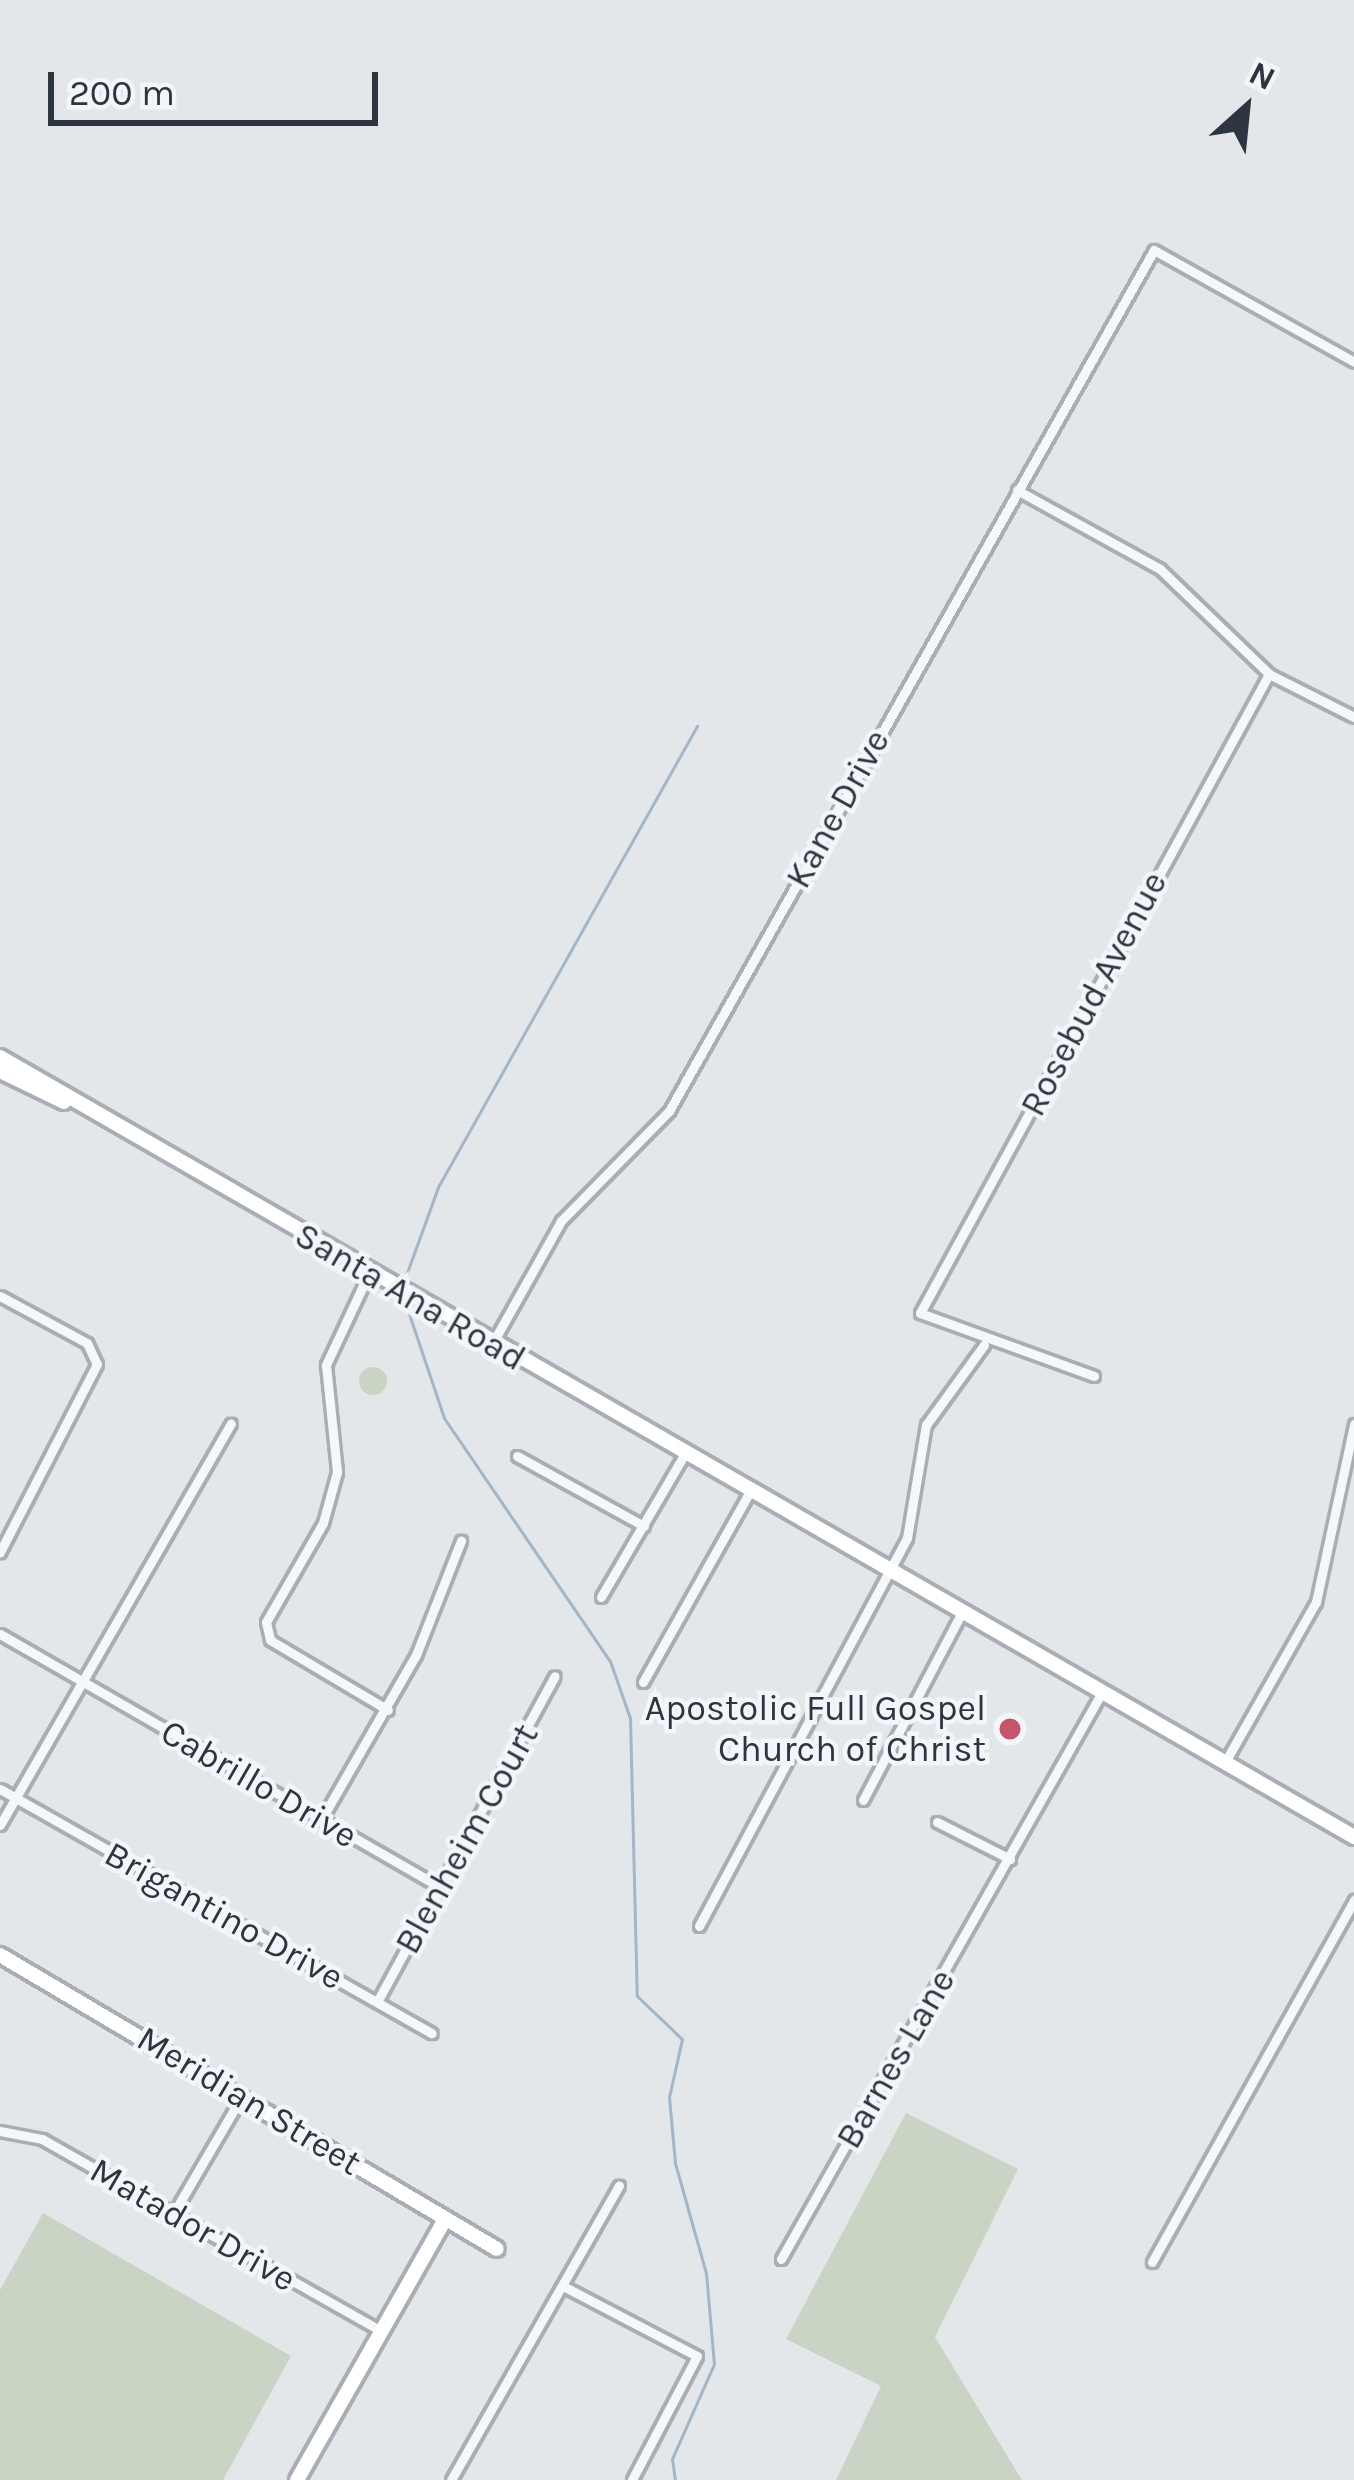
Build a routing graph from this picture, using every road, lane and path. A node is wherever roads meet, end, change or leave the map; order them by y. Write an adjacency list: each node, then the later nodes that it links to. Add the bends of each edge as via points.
1 (1354, 362): 2 (street, Kane Drive, via 1154,250)
2 (1017, 490): 3 (street, via 1196,595); 10 (street, Kane Drive, via 669,1111 561,1221)
3 (1269, 674): 4 (street); 11 (street, Rosebud Avenue, via 920,1313)
4 (1354, 717)
5 (0, 1058): 7 (street, Santa Ana Road)
6 (0, 1071): 7 (street, Santa Ana Road)
7 (69, 1103): 8 (street, Santa Ana Road)
8 (369, 1273): 10 (street, Santa Ana Road); 29 (street, via 326,1365 338,1472 323,1523 266,1622 270,1640)
9 (1, 1298): 20 (street, via 87,1343 98,1364)
10 (492, 1344): 15 (street, Santa Ana Road)
11 (984, 1345): 12 (street); 21 (street, via 926,1425 911,1521)
12 (1094, 1376)
13 (231, 1424): 26 (street)
14 (1354, 1424): 30 (street, via 1316,1602)
15 (684, 1455): 17 (street, Santa Ana Road); 18 (street)
16 (517, 1456): 18 (street)
17 (749, 1493): 21 (street, Santa Ana Road); 27 (street)
18 (644, 1526): 22 (street)
19 (461, 1541): 29 (street)
20 (0, 1552)
21 (888, 1571): 23 (street, Santa Ana Road); 41 (street)
22 (601, 1598)
23 (962, 1612): 28 (street, Santa Ana Road); 33 (street)
24 (0, 1634): 26 (street, Cabrillo Drive)
25 (555, 1676): 39 (street, Blenheim Court)
26 (78, 1681): 32 (street); 34 (street, Cabrillo Drive)
27 (643, 1682)
28 (1102, 1693): 30 (street, Santa Ana Road); 38 (street, Barnes Lane)
29 (388, 1710): 34 (street)
30 (1225, 1762): 37 (street, Santa Ana Road)
31 (0, 1790): 32 (street, Brigantino Drive)
32 (16, 1798): 36 (street); 43 (street, Brigantino Drive)
33 (863, 1800)
34 (321, 1820): 39 (street, Cabrillo Drive)
35 (937, 1822): 38 (street)
36 (0, 1825)
37 (1354, 1837)
38 (1010, 1859): 51 (street, Barnes Lane)
39 (440, 1887): 43 (street, Blenheim Court)
40 (1354, 1900): 52 (street)
41 (699, 1926)
42 (0, 1954): 45 (street, Meridian Street)
43 (377, 2002): 44 (street, Brigantino Drive)
44 (432, 2033)
45 (242, 2096): 48 (street); 49 (street, Meridian Street)
46 (0, 2132): 48 (street, Matador Drive, via 30,2133)
47 (619, 2185): 53 (street)
48 (173, 2214): 54 (street, Matador Drive)
49 (445, 2219): 50 (street, Meridian Street); 54 (street)
50 (497, 2249)
51 (781, 2258)
52 (1153, 2262)
53 (563, 2286): 56 (street); 57 (street, via 696,2356)
54 (382, 2331): 55 (street)
55 (297, 2480)
56 (451, 2480)
57 (632, 2480)

